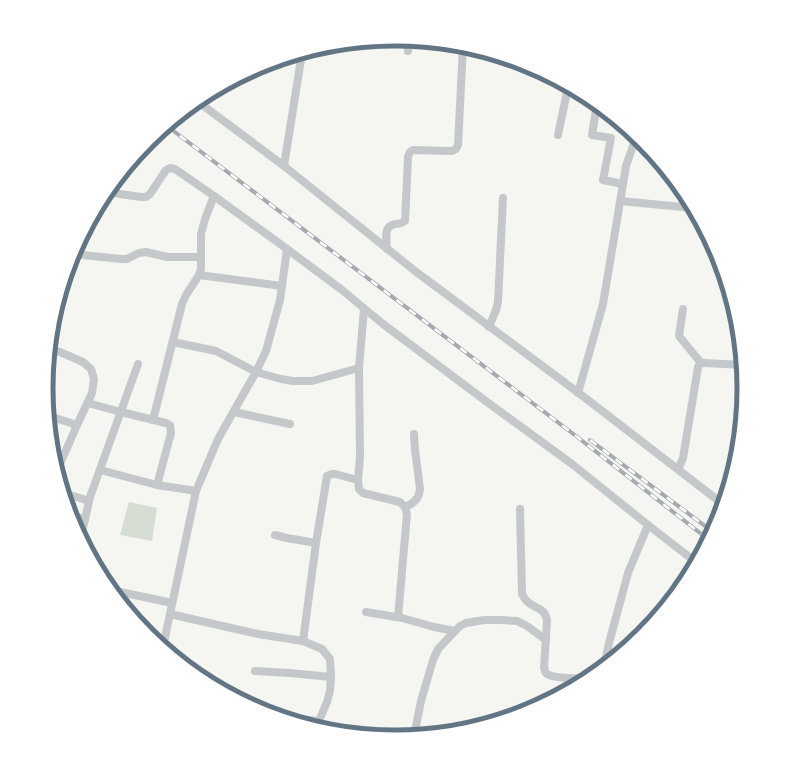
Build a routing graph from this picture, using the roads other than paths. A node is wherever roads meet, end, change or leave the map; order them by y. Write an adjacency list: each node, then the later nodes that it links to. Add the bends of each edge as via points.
1 (408, 47): 2 (street)
2 (408, 51)
3 (463, 53): 18 (street, via 458,145 452,151 410,152 405,221 388,227)
4 (301, 60): 10 (street)
5 (567, 92): 8 (street)
6 (203, 105): 10 (street)
7 (596, 111): 11 (street, via 592,135 610,138 603,180)
8 (558, 135)
9 (634, 143): 11 (street)
10 (284, 166): 18 (street)
11 (623, 184): 15 (street)
12 (114, 193): 13 (street, via 146,197 170,168)
13 (214, 196): 17 (street); 20 (street, via 201,234)
14 (503, 198): 25 (street, via 498,302)
15 (620, 201): 16 (street); 33 (street, via 603,304)
16 (686, 207)
17 (287, 249): 22 (street); 23 (street)
18 (386, 249): 25 (street)
19 (80, 255): 20 (street, via 127,259 146,252 167,257)
20 (201, 257): 21 (street)
21 (199, 275): 22 (street); 26 (street, via 182,304)
22 (282, 286): 32 (street, via 266,351)
23 (364, 309): 31 (street); 55 (street, via 572,464)
24 (682, 309): 28 (street, via 679,336)
25 (489, 327): 33 (street)
26 (173, 342): 32 (street, via 216,351); 38 (street)
27 (55, 351): 34 (street, via 83,362 91,369 94,379)
28 (701, 363): 30 (street); 43 (street, via 698,367 683,458)
29 (138, 364): 35 (street)
30 (737, 365)
31 (359, 368): 32 (street, via 312,381 293,381); 45 (street)
32 (256, 372): 36 (street)
33 (578, 393): 43 (street)
34 (88, 402): 35 (street); 40 (street)
35 (121, 412): 38 (street); 44 (street)
36 (234, 412): 39 (street); 47 (street, via 218,439)
37 (55, 418): 40 (street)
38 (153, 420): 46 (street, via 166,423 171,429)
39 (290, 424)
40 (77, 425): 42 (street)
41 (414, 434): 51 (street, via 420,489 417,500)
42 (61, 461)
43 (678, 469): 50 (street)
44 (100, 470): 46 (street); 49 (street)
45 (358, 480): 51 (street, via 359,489 363,493 400,502); 58 (street, via 335,474 327,476)
46 (157, 485): 47 (street)
47 (196, 491): 61 (street)
48 (70, 496): 49 (street)
49 (89, 501): 54 (street)
50 (719, 501)
51 (405, 507): 64 (street, via 407,514)
52 (520, 509): 66 (street, via 522,594 531,605 542,610 546,616)
53 (78, 517): 54 (street)
54 (85, 519): 56 (street)
55 (648, 525): 59 (street); 69 (street, via 628,573)
56 (83, 528)
57 (275, 535): 58 (street)
58 (316, 543): 68 (street)
59 (692, 559)
60 (120, 592): 61 (street)
61 (172, 603): 63 (street)
62 (366, 612): 64 (street)
63 (170, 614): 67 (street); 68 (street, via 258,634)
64 (398, 617): 65 (street)
65 (455, 631): 66 (street, via 466,623 484,620 517,621); 74 (street, via 438,650 433,660)
66 (546, 640): 72 (street, via 545,673 549,676)
67 (164, 641)
68 (303, 641): 71 (street, via 322,649 330,659)
69 (605, 659)
70 (255, 671): 71 (street)
71 (331, 677): 73 (street, via 330,691)
72 (578, 678)
73 (320, 722)
74 (415, 730)

